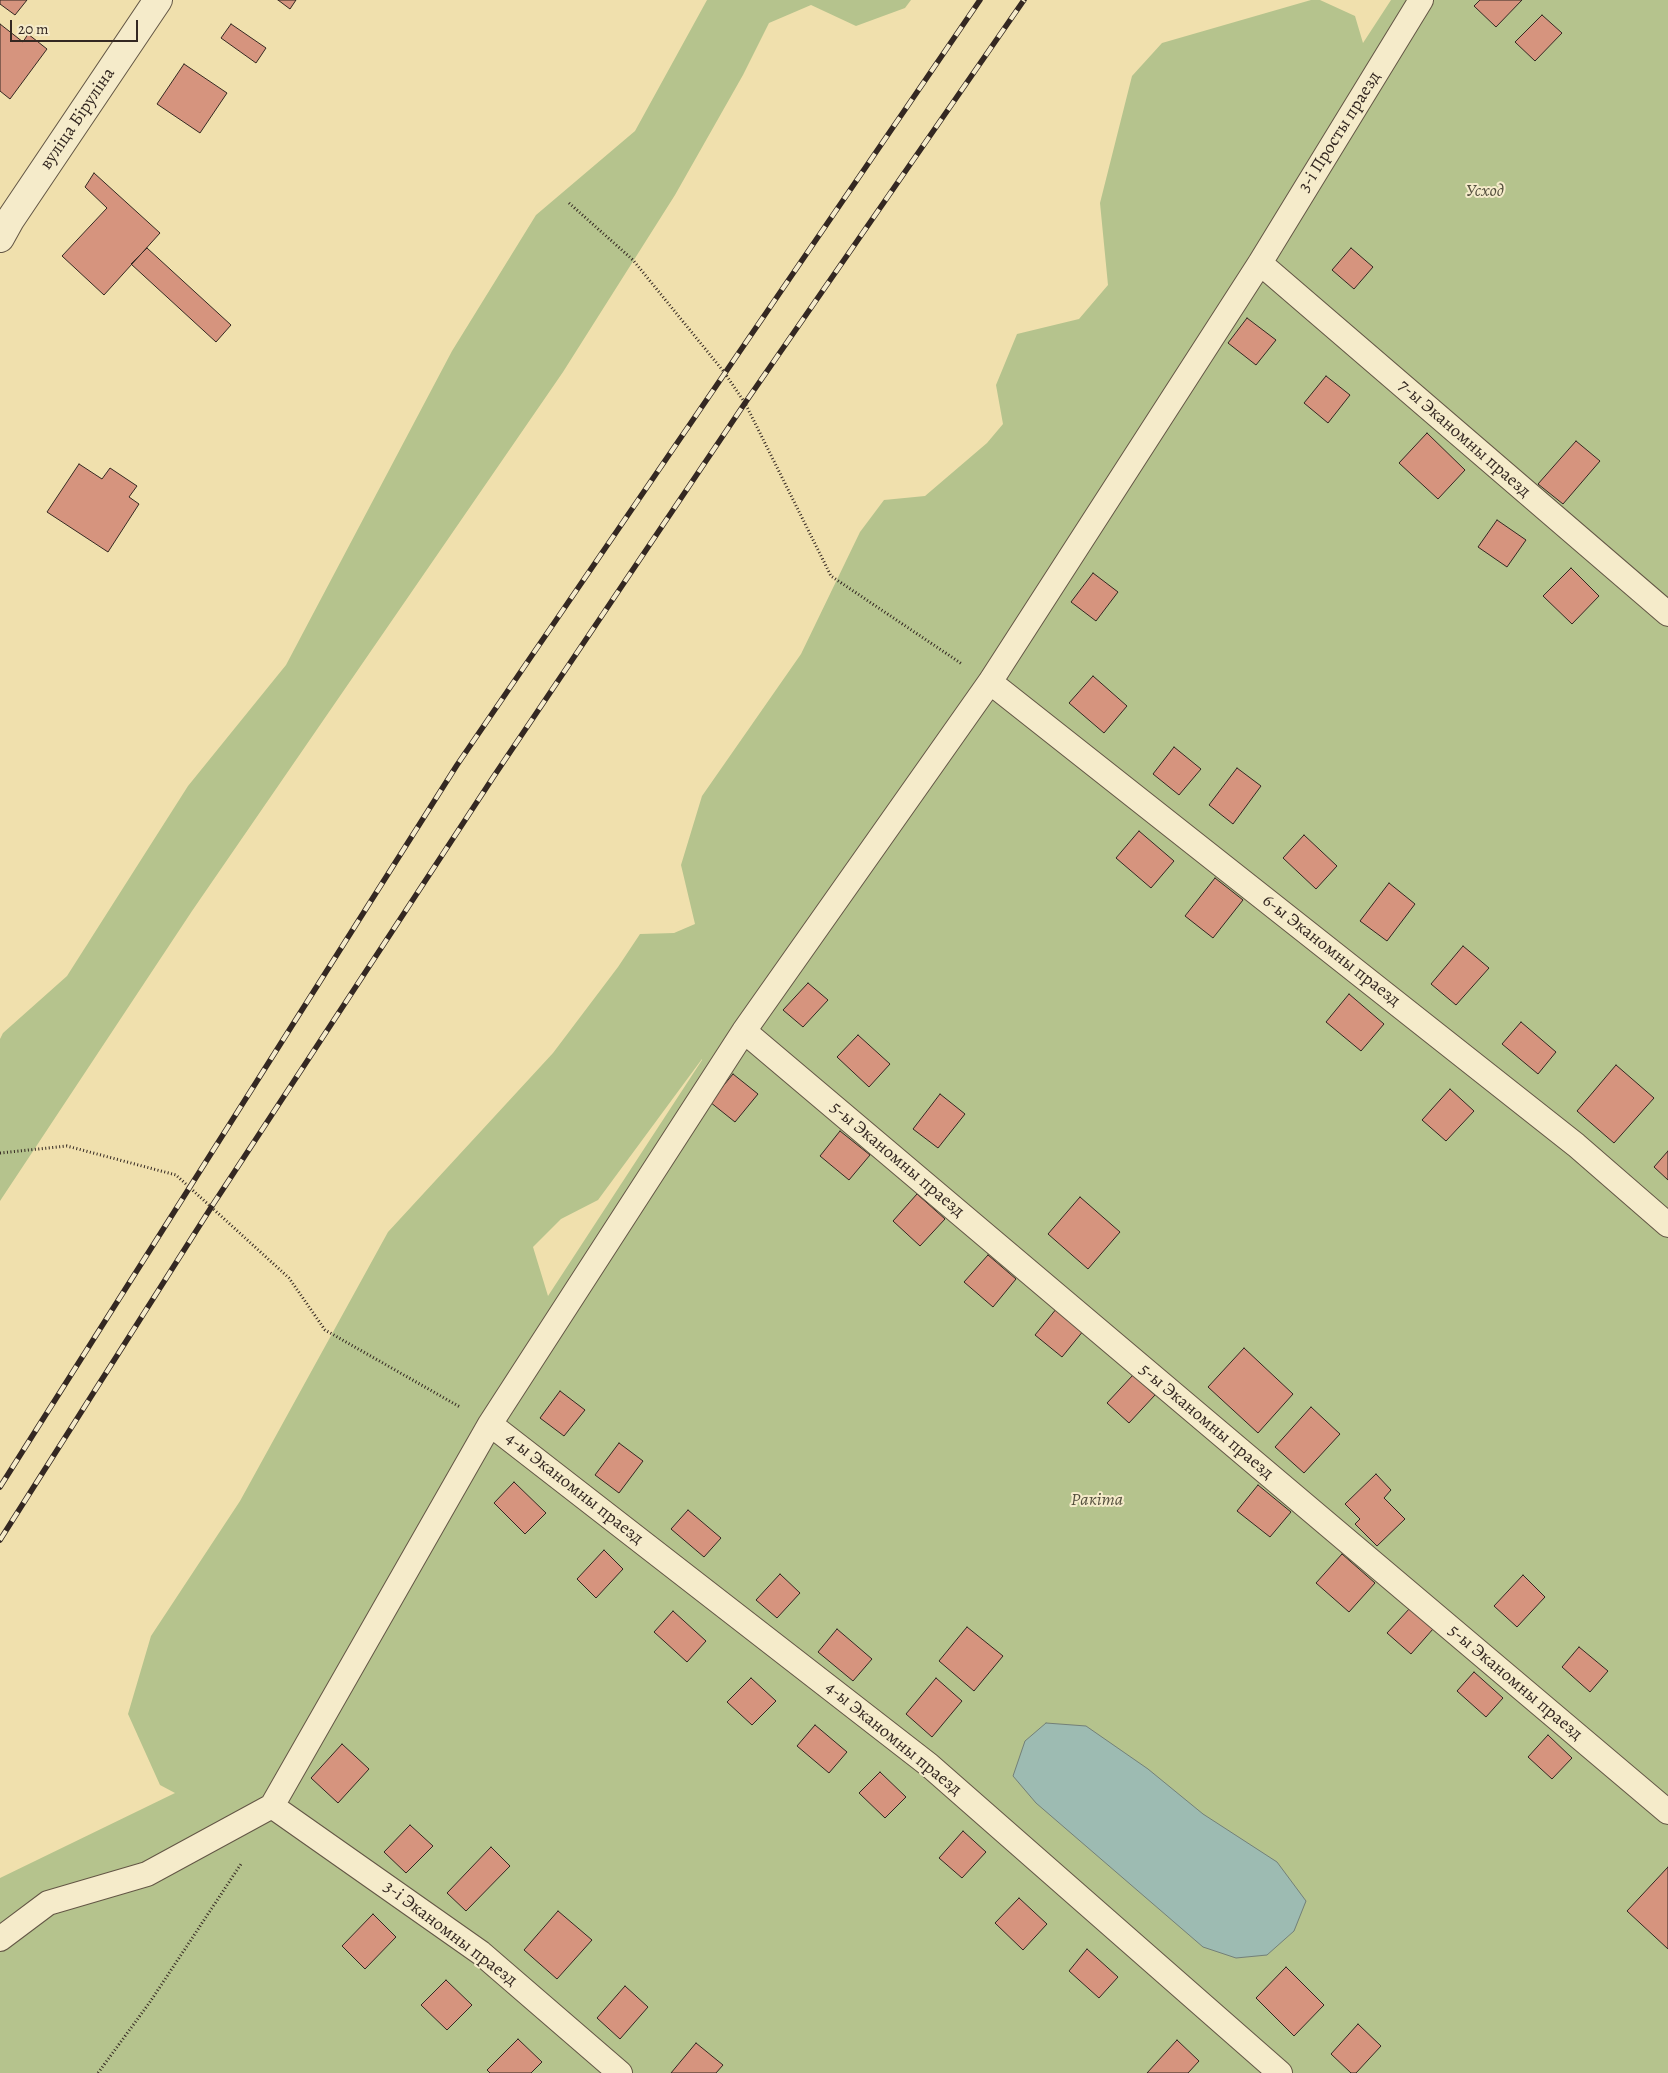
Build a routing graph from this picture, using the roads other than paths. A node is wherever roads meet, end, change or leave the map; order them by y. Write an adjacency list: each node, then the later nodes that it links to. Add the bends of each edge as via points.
1 (158, 0): 3 (street, вуліца Біруліна)
2 (1420, 0): 4 (lane, 3-і Просты праезд)
3 (0, 238)
4 (1260, 263): 5 (lane, 7-ы Эканомны праезд); 6 (lane, 3-і Просты праезд)
5 (1664, 604)
6 (990, 682): 7 (lane, 3-і Просты праезд); 8 (lane, 6-ы Эканомны праезд, via 1576,1145)
7 (744, 1031): 9 (lane, 3-і Просты праезд); 11 (lane, 5-ы Эканомны праезд)
8 (1668, 1225)
9 (490, 1424): 10 (lane, 3-і Просты праезд); 14 (lane, 4-ы Эканомны праезд, via 929,1765)
10 (272, 1806): 12 (lane, via 147,1874 48,1903); 13 (lane, 3-і Эканомны праезд, via 481,1953)
11 (1668, 1812)
12 (0, 1939)
13 (620, 2073)
14 (1280, 2073)

